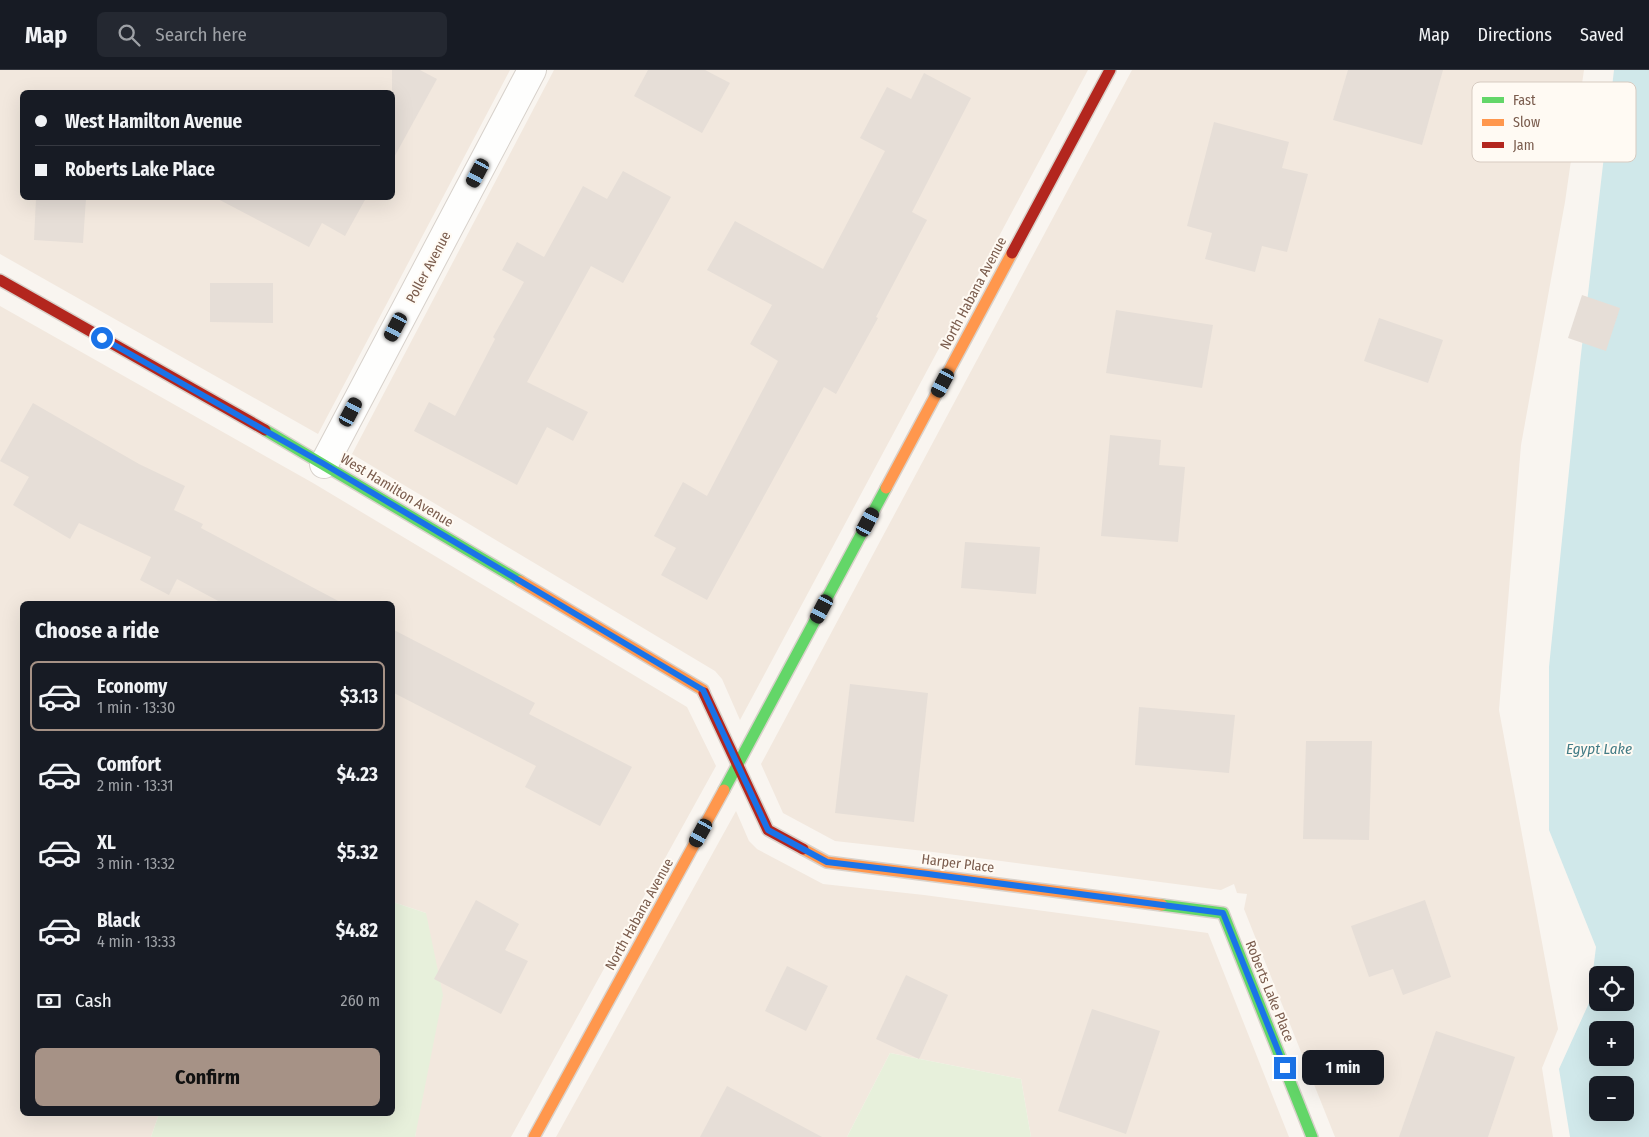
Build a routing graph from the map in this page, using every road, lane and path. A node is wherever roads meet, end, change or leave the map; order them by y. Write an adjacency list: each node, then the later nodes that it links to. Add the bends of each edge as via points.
1 (532, 70): 4 (street, Poller Avenue)
2 (1110, 70): 5 (street, North Habana Avenue)
3 (0, 280): 4 (street, West Hamilton Avenue)
4 (324, 464): 5 (street, West Hamilton Avenue, via 703,690)
5 (738, 766): 6 (street, Harper Place, via 768,830 827,862); 7 (street, North Habana Avenue)
6 (1223, 913): 8 (street, Roberts Lake Place)
7 (534, 1137)
8 (1312, 1137)

